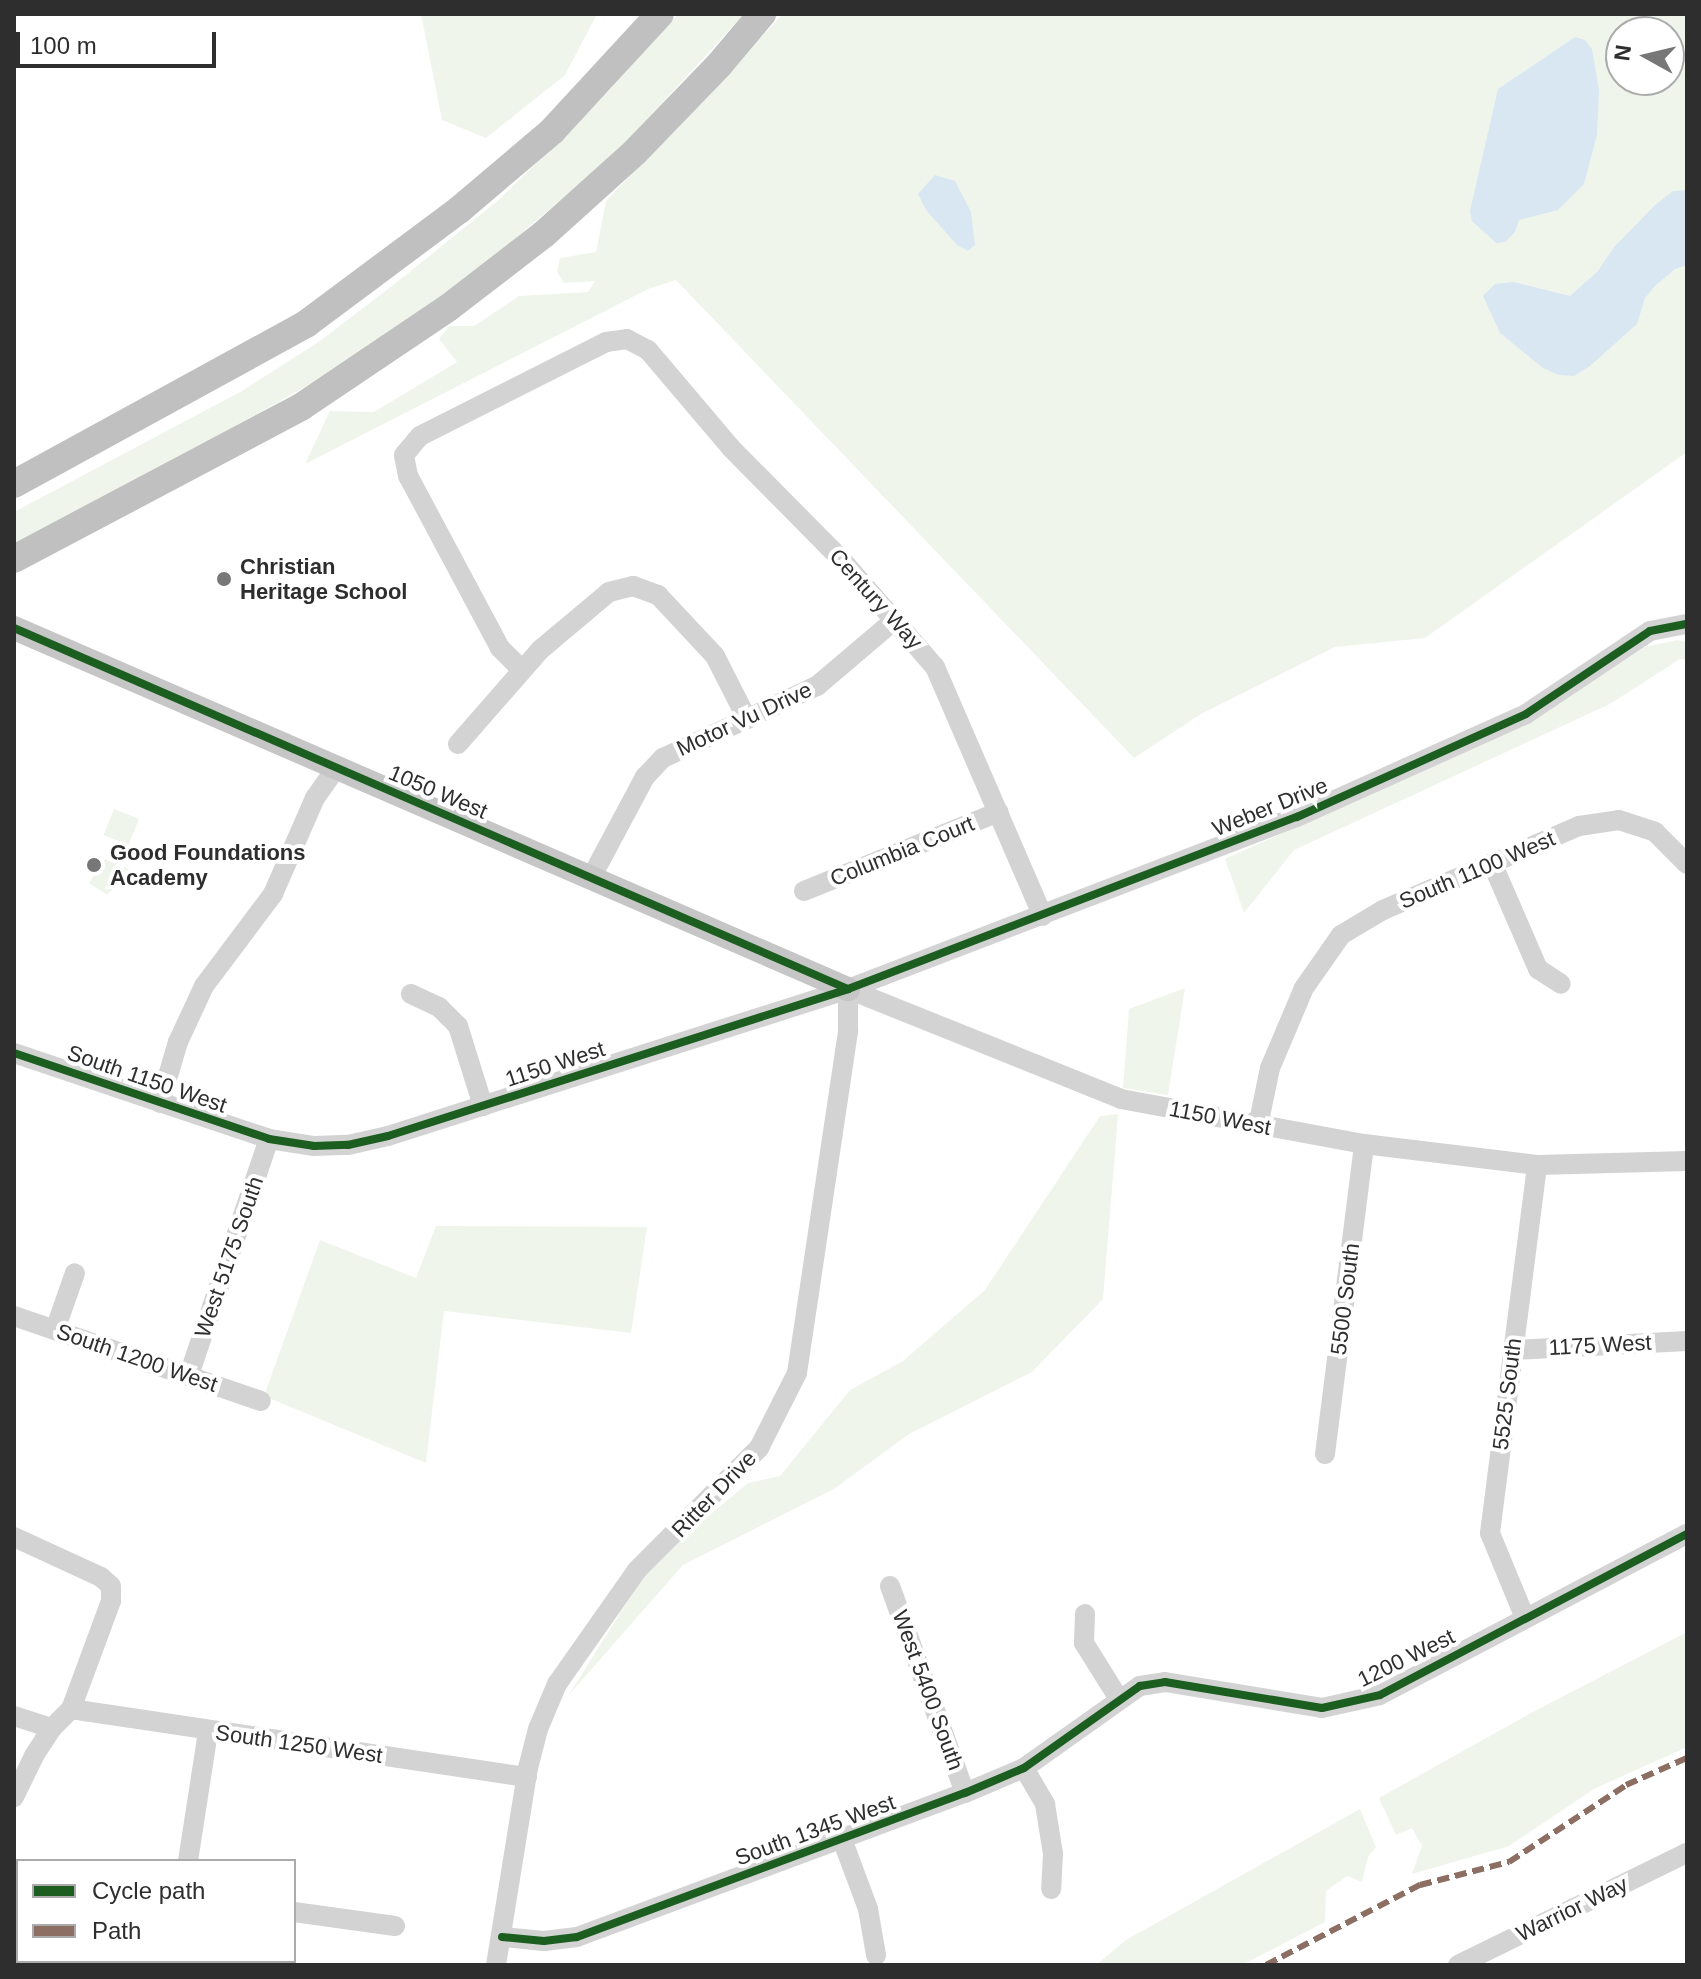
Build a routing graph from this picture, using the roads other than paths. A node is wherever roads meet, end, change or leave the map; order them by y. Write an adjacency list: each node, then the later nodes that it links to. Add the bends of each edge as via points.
1 (660, 14): 3 (highway, via 552,131 459,210 306,324)
2 (762, 14): 4 (highway, via 635,152 544,234 448,308 301,407)
3 (14, 484)
4 (14, 559)
5 (896, 619): 8 (street, Century Way, via 731,448 648,350 627,339 606,342 420,436 404,455 408,476 500,648); 9 (street, Motor Vu Drive, via 817,686); 12 (street, Century Way, via 944,681)
6 (1687, 624): 17 (street, Weber Drive, via 1650,631 1526,714 1462,744 1297,817)
7 (14, 628): 11 (main road, 1050 West)
8 (521, 669): 9 (street, via 609,592 633,586 658,595 715,656); 10 (street)
9 (747, 719): 15 (street, Motor Vu Drive, via 663,758 645,777)
10 (458, 744)
11 (336, 768): 15 (main road, 1050 West); 22 (street, via 315,798 273,894 204,986 178,1042)
12 (999, 812): 16 (street, Columbia Court); 17 (street, Century Way)
13 (1492, 863): 14 (street, South 1100 West, via 1579,826 1619,820 1655,832); 18 (street, via 1538,969); 24 (street, South 1100 West, via 1383,910 1341,935 1304,988 1270,1068)
14 (1687, 864)
15 (591, 878): 19 (main road, 1050 West)
16 (804, 891)
17 (1043, 916): 19 (street, Weber Drive)
18 (1561, 984)
19 (848, 989): 23 (street, 1150 West); 24 (street, 1150 West, via 1121,1099); 48 (street, Ritter Drive, via 848,1030 797,1373 759,1448 637,1570 557,1684 538,1729)
20 (411, 994): 23 (street, via 439,1007 458,1026)
21 (16, 1060): 22 (street, South 1150 West)
22 (160, 1103): 25 (street, South 1150 West)
23 (483, 1106): 25 (street, 1150 West, via 348,1145)
24 (1258, 1126): 26 (street, 1150 West)
25 (269, 1139): 34 (street, West 5175 South)
26 (1364, 1144): 28 (street, 1150 West); 36 (street, 5500 South)
27 (1687, 1161): 28 (street, 1150 West)
28 (1537, 1165): 33 (street, 5525 South)
29 (75, 1273): 31 (street)
30 (14, 1316): 31 (street, South 1200 West)
31 (55, 1330): 34 (street, South 1200 West)
32 (1687, 1341): 33 (street, 1175 West)
33 (1513, 1350): 41 (street, 5525 South, via 1490,1533)
34 (189, 1375): 35 (street, South 1200 West)
35 (261, 1401)
36 (1325, 1454)
37 (1687, 1534): 41 (street, 1200 West)
38 (14, 1537): 43 (street, via 111,1586 111,1601)
39 (890, 1586): 49 (street, West 5400 South)
40 (1085, 1614): 42 (street, via 1084,1643)
41 (1525, 1618): 42 (street, 1200 West, via 1356,1703 1322,1708 1165,1682 1140,1686)
42 (1119, 1699): 47 (street, South 1345 West)
43 (71, 1709): 45 (street); 46 (street, South 1250 West)
44 (14, 1716): 45 (street)
45 (52, 1728): 50 (street)
46 (208, 1732): 48 (street, South 1250 West); 53 (street)
47 (1024, 1768): 49 (street, South 1345 West); 54 (street, via 1045,1804 1053,1854)
48 (527, 1777): 57 (street, Ritter Drive)
49 (965, 1793): 51 (street, South 1345 West)
50 (14, 1797)
51 (842, 1839): 57 (street, South 1345 West, via 577,1937); 58 (street, via 868,1909)
52 (1687, 1853): 60 (street, Warrior Way)
53 (188, 1859)
54 (1051, 1889)
55 (296, 1912): 56 (street)
56 (395, 1926)
57 (502, 1937): 59 (street, Ritter Drive)
58 (876, 1955)
59 (496, 1965)
60 (1458, 1965)

